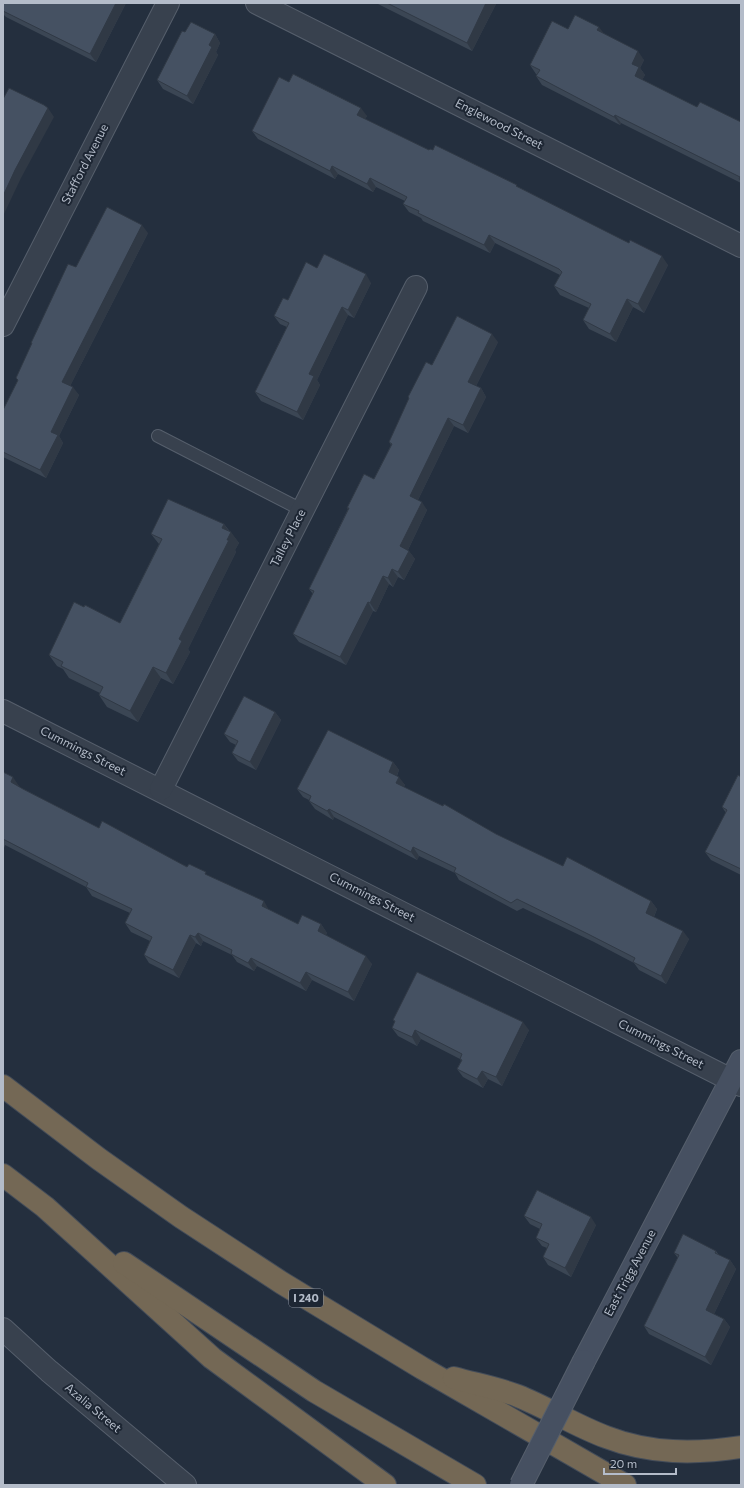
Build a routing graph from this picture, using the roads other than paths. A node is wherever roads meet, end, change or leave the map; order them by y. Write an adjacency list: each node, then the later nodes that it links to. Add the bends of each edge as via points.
1 (168, 3): 5 (street, Stafford Avenue)
2 (257, 3): 3 (street, Englewood Street)
3 (741, 246)
4 (416, 287): 7 (street, Talley Place)
5 (3, 325)
6 (158, 436): 7 (lane)
7 (302, 510): 9 (street, Talley Place)
8 (3, 711): 9 (street, Cummings Street)
9 (161, 790): 11 (street, Cummings Street)
10 (741, 1060): 11 (street, East Trigg Avenue)
11 (736, 1082): 21 (street, East Trigg Avenue, bridge, via 584,1361)
12 (3, 1086): 16 (highway, I 240, via 181,1218)
13 (3, 1175): 14 (highway)
14 (62, 1222): 19 (highway, via 212,1358); 20 (highway, via 314,1391)
15 (3, 1329): 18 (street, Azalia Street)
16 (422, 1368): 17 (highway, via 517,1396 606,1437 635,1447 696,1453); 22 (highway, I 240)
17 (741, 1447)
18 (185, 1485)
19 (385, 1485)
20 (475, 1485)
21 (521, 1485)
22 (625, 1485)

